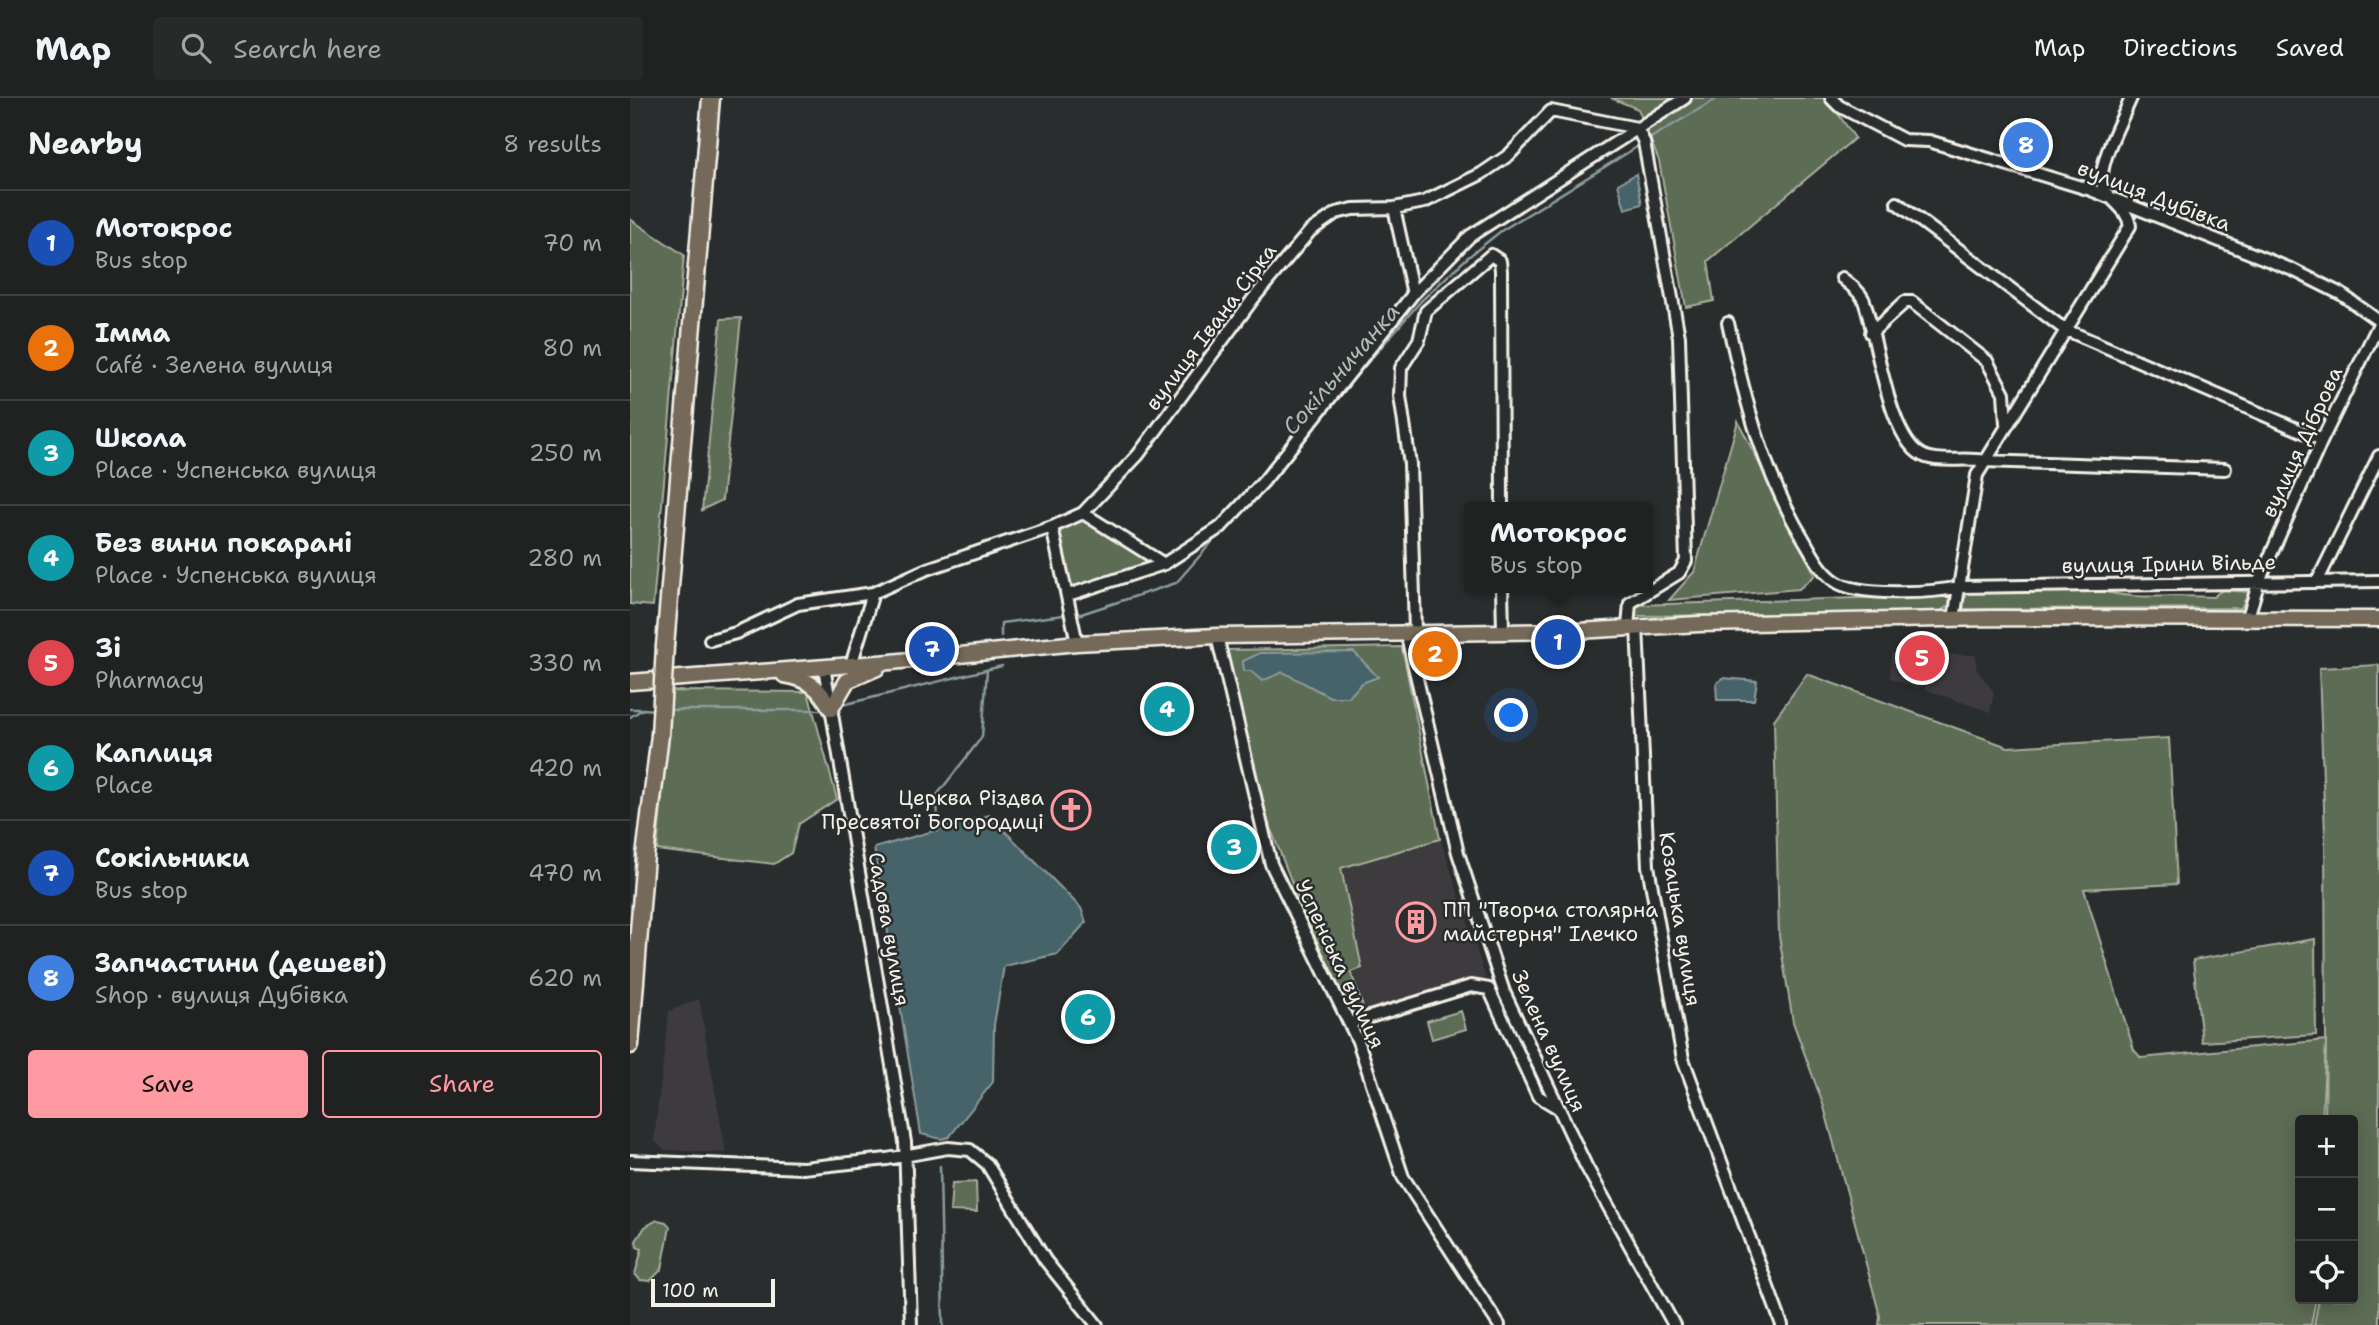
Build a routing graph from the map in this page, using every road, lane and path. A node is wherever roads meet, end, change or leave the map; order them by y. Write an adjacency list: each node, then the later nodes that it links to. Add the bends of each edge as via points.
1 (711, 98): 51 (highway, bridge)
2 (1685, 98): 5 (street)
3 (1831, 98): 6 (street, вулиця Дубівка, via 1904,139 1929,141 2091,190)
4 (2131, 98): 6 (street, via 2100,172)
5 (1637, 128): 8 (street, вулиця Івана Сірка, via 1551,111 1509,155 1481,174 1424,202); 10 (street, via 1470,236); 28 (street, via 1644,142 1679,337 1686,561 1679,573)
6 (2113, 201): 12 (street, вулиця Дубівка, via 2294,270 2341,294); 13 (street, via 2129,216 2130,226)
7 (1897, 204): 13 (street)
8 (1394, 208): 10 (street); 21 (street, вулиця Івана Сірка, via 1336,213 1310,231 1253,299 1138,455)
9 (1842, 278): 14 (street, via 1864,298)
10 (1413, 294): 23 (street, via 1264,481 1221,527)
11 (1728, 323): 27 (street, вулиця Ірини Вільде, via 1744,397 1765,459 1790,517 1822,570 1854,589 1942,591)
12 (2379, 323): 16 (street, вулиця Діброва)
13 (2064, 329): 15 (street); 16 (street)
14 (1871, 333): 15 (street, via 1905,302 1912,302 1987,361 2004,393); 18 (street, via 1909,445 1928,458)
15 (2006, 425): 18 (street)
16 (2322, 440): 25 (street, вулиця Діброва)
17 (2379, 456): 24 (street)
18 (1984, 461): 19 (street); 27 (street, via 1977,475)
19 (2225, 469)
20 (1502, 502): 38 (street, Зелена вулиця, via 1501,271 1495,256 1484,258 1426,311 1419,340 1401,368 1400,396 1410,464)
21 (1083, 513): 22 (street, вулиця Івана Сірка); 23 (street)
22 (1052, 527): 29 (street, вулиця Івана Сірка, via 927,569); 32 (street)
23 (1164, 564): 32 (street)
24 (2318, 580): 25 (street, вулиця Ірини Вільде); 26 (street, вулиця Ірини Вільде)
25 (2259, 581): 27 (street, вулиця Ірини Вільде); 33 (street, вулиця Діброва)
26 (2379, 581)
27 (1961, 587): 34 (street)
28 (1653, 589)
29 (873, 593): 40 (street, вулиця Івана Сірка, via 798,604); 43 (street)
30 (1502, 593): 37 (street)
31 (1646, 593): 36 (street, via 1630,603)
32 (1068, 595): 41 (street)
33 (2248, 617): 34 (main road); 35 (main road)
34 (1954, 619): 36 (main road)
35 (2379, 619)
36 (1633, 626): 37 (main road, via 1578,631); 59 (street, Козацька вулиця, via 1648,866 1683,1059)
37 (1503, 629): 38 (main road)
38 (1410, 631): 39 (main road); 48 (street, Зелена вулиця, via 1458,853)
39 (1217, 636): 41 (main road); 50 (street, Успенська вулиця, via 1271,864)
40 (710, 640)
41 (1077, 643): 42 (main road)
42 (891, 662): 43 (main road); 47 (main road, via 847,681)
43 (851, 665): 44 (main road)
44 (824, 667): 45 (main road); 47 (street, Садова вулиця)
45 (765, 671): 46 (main road); 47 (main road, via 808,681 820,689)
46 (630, 682)
47 (831, 709): 53 (street, Садова вулиця)
48 (1501, 986): 49 (street); 52 (street, Зелена вулиця)
49 (1489, 989): 50 (street, via 1471,986); 52 (street, via 1538,1096)
50 (1350, 1023): 57 (street, Успенська вулиця, via 1403,1177)
51 (630, 1045)
52 (1558, 1108): 58 (street, Зелена вулиця)
53 (906, 1156): 54 (street, via 803,1168); 55 (street, Садова вулиця); 56 (street, via 948,1148 981,1156 1045,1260)
54 (630, 1161)
55 (911, 1325)
56 (1097, 1325)
57 (1499, 1325)
58 (1674, 1325)
59 (1782, 1325)

